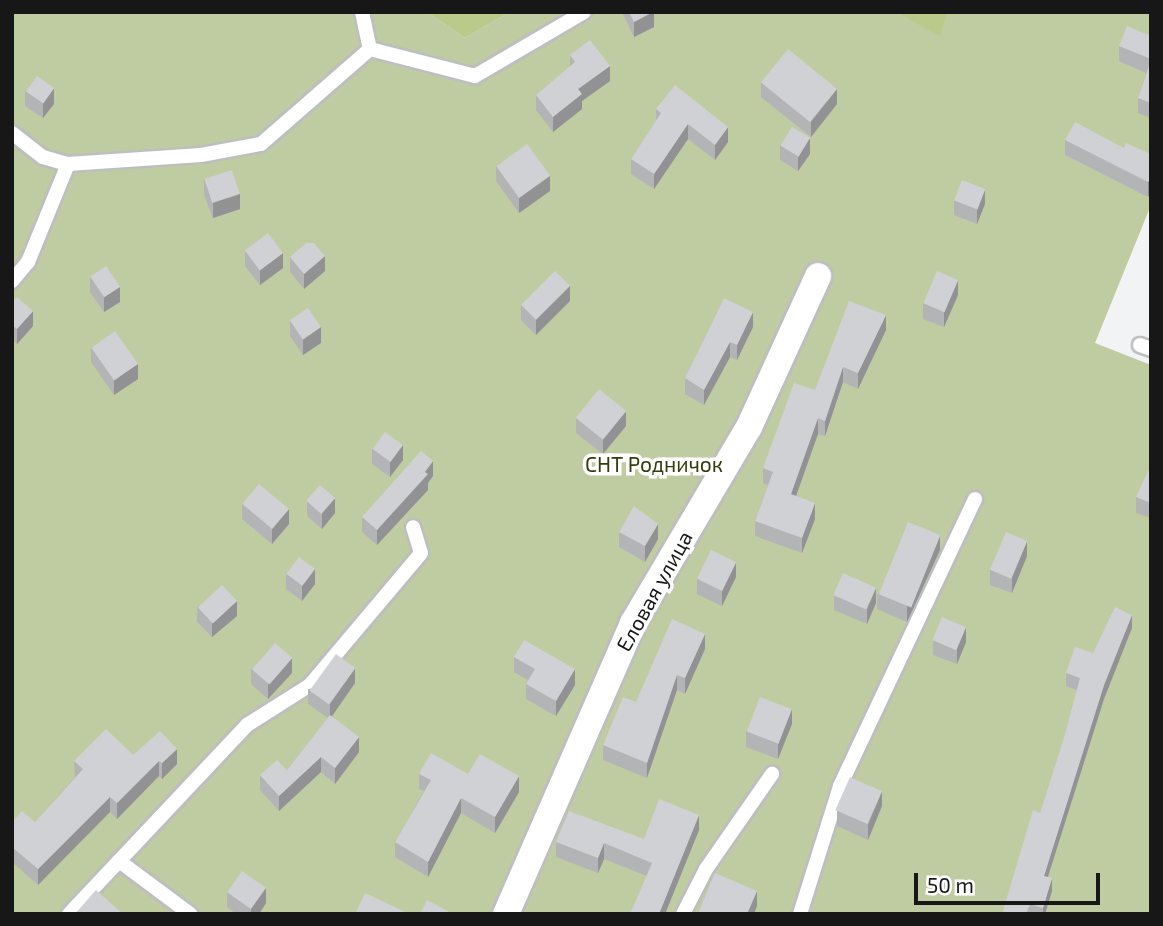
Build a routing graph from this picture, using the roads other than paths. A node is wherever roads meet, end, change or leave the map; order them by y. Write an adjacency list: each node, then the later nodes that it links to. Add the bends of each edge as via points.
1 (362, 12): 3 (lane)
2 (584, 12): 3 (lane, via 475,76)
3 (370, 49): 5 (lane, via 261,144 201,155)
4 (12, 133): 5 (lane, via 43,157)
5 (68, 164): 7 (lane, via 28,262)
6 (818, 276): 14 (street, Еловая улица, via 749,427 633,623)
7 (12, 281)
8 (975, 499): 16 (lane, via 840,786)
9 (413, 527): 11 (lane, via 421,553 310,685 247,724)
10 (772, 775): 15 (lane, via 706,869)
11 (119, 862): 12 (lane); 13 (lane)
12 (69, 914)
13 (190, 914)
14 (506, 914)
15 (683, 914)
16 (800, 914)

